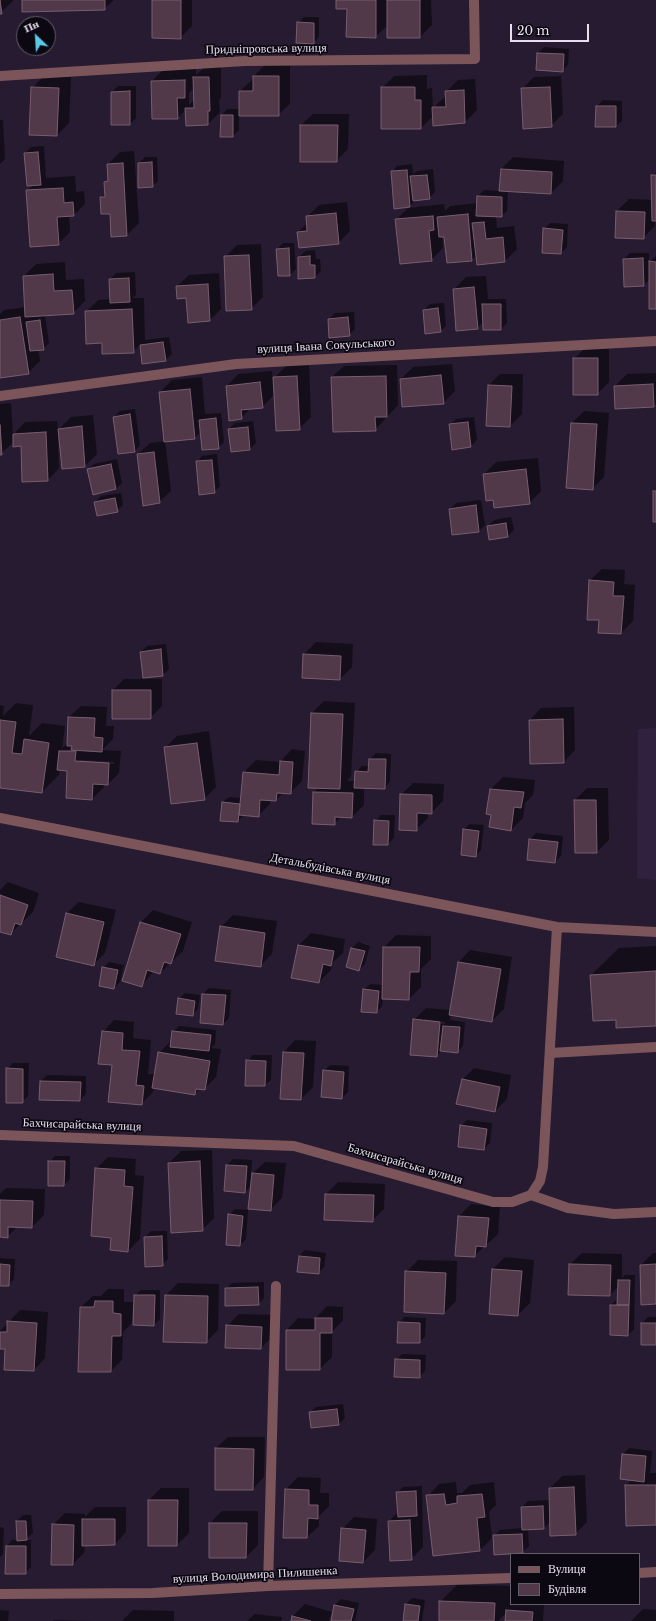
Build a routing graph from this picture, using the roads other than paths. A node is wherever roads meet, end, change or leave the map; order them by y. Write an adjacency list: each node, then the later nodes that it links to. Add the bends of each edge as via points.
1 (474, 0): 2 (street, Придніпровська вулиця, via 475,59 245,61)
2 (0, 76)
3 (656, 341): 4 (street, вулиця Івана Сокульського, via 236,364)
4 (0, 396)
5 (0, 818): 6 (street, Детальбудівська вулиця)
6 (557, 927): 7 (street, Детальбудівська вулиця); 9 (street)
7 (656, 932)
8 (656, 1047): 9 (street)
9 (550, 1053): 11 (street, via 543,1167 540,1181)
10 (0, 1135): 11 (street, Бахчисарайська вулиця, via 294,1146 493,1202 512,1202)
11 (531, 1195): 12 (street, via 568,1208 614,1214)
12 (656, 1212)
13 (276, 1286): 17 (street)
14 (656, 1572): 15 (street)
15 (640, 1573)
16 (510, 1578): 17 (street, вулиця Володимира Пилишенка)
17 (268, 1586): 18 (street, вулиця Володимира Пилишенка, via 153,1593)
18 (0, 1594)

